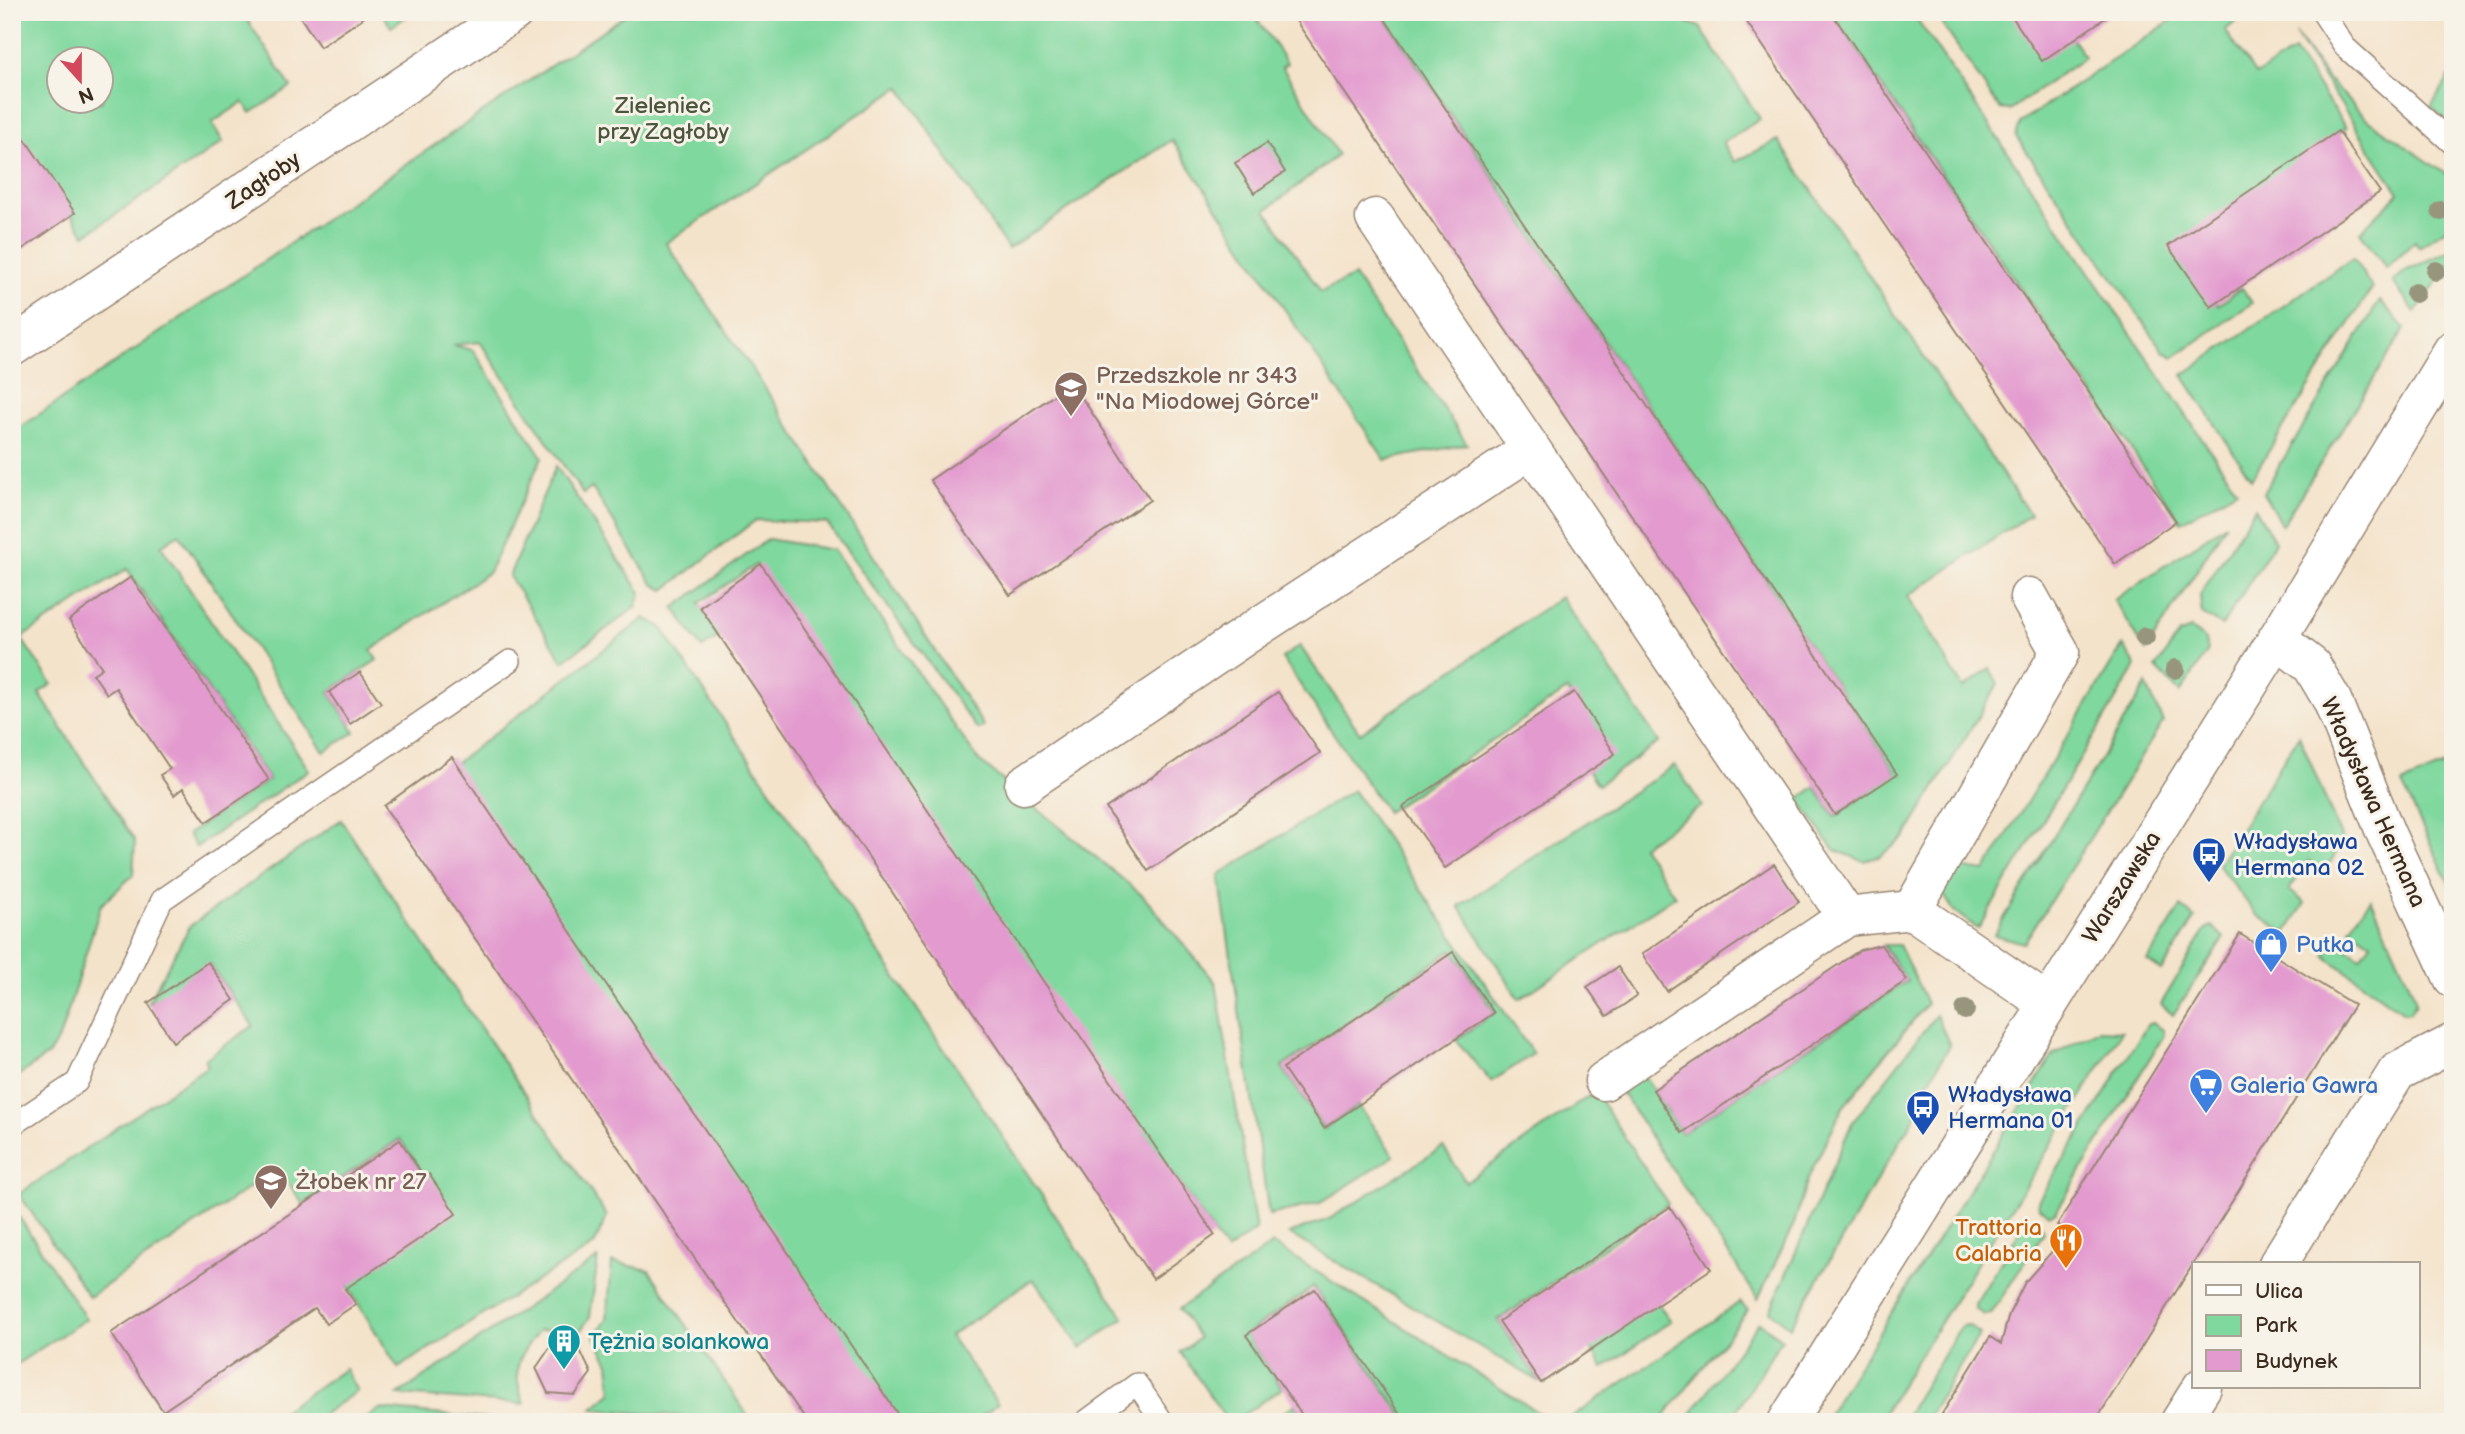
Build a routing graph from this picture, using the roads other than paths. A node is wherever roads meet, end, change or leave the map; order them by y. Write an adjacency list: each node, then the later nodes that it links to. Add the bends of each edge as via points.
1 (514, 12): 5 (street, Zagłoby)
2 (2322, 12): 3 (lane, via 2345,47)
3 (2453, 144)
4 (1374, 218): 7 (street)
5 (12, 348)
6 (2453, 350): 9 (street, Warszawska)
7 (1530, 450): 11 (street); 13 (street)
8 (2029, 597): 12 (street, via 2060,652)
9 (2277, 639): 14 (street, Władysława Hermana, via 2312,666 2332,701 2386,834); 15 (street, Warszawska)
10 (510, 661): 18 (lane, via 162,900 77,1082)
11 (1024, 785)
12 (1912, 910): 13 (street); 15 (street)
13 (1847, 917): 17 (street)
14 (2453, 978)
15 (2049, 1003): 23 (street, Warszawska)
16 (2453, 1043): 19 (street, via 2397,1072)
17 (1604, 1081)
18 (12, 1125)
19 (2279, 1262)
20 (2201, 1388): 24 (street)
21 (1084, 1422): 22 (lane, via 1138,1384)
22 (1163, 1422)
23 (1787, 1422)
24 (2180, 1422)

